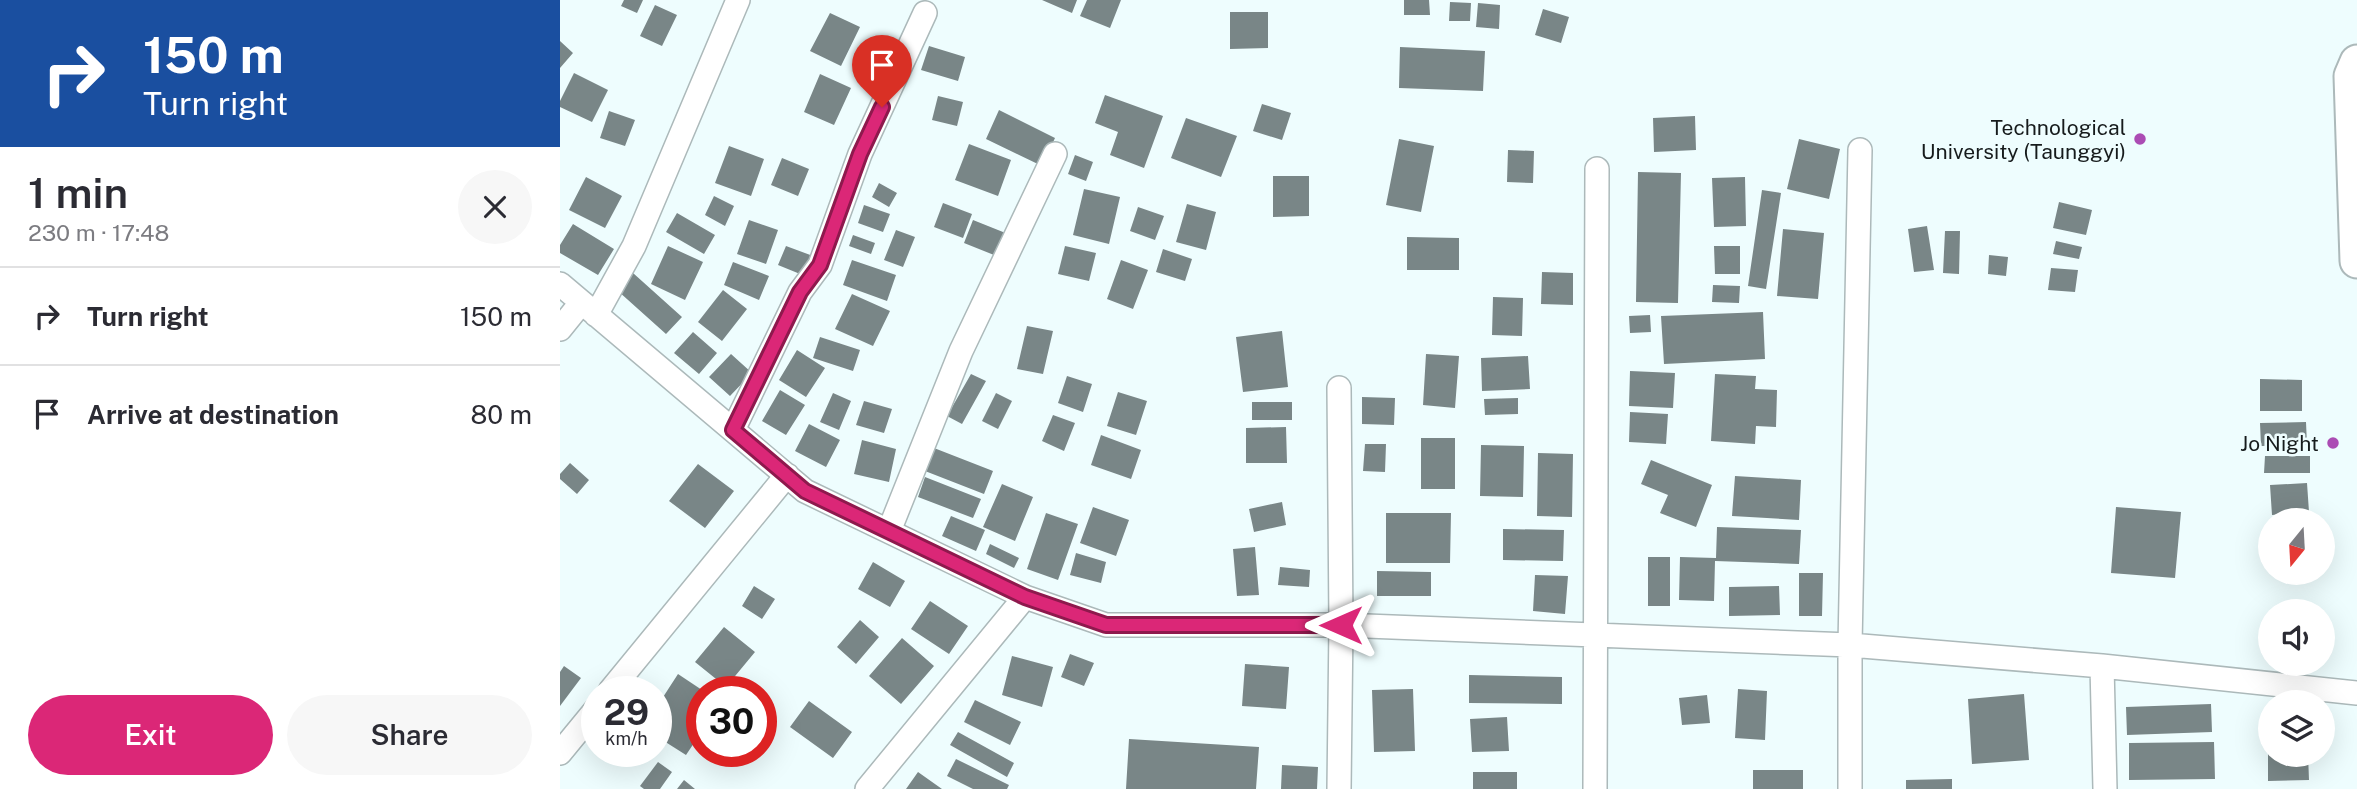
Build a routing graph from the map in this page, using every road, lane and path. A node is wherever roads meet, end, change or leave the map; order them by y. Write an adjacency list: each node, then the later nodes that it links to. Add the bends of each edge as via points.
1 (738, 0): 9 (street, via 634,246)
2 (925, 13): 12 (street, via 860,154 820,265 800,292)
3 (2355, 72): 7 (main road)
4 (1860, 150): 18 (street)
5 (1055, 153): 14 (street, via 961,351)
6 (1597, 169): 17 (street)
7 (2357, 261)
8 (560, 285): 9 (street)
9 (589, 309): 10 (street); 12 (street)
10 (560, 329)
11 (1339, 388): 16 (street)
12 (733, 430): 13 (street)
13 (786, 475): 14 (street, via 805,491); 20 (street)
14 (889, 531): 15 (street)
15 (1025, 597): 16 (street, via 1106,625); 24 (street)
16 (1341, 625): 17 (street); 25 (street)
17 (1596, 637): 18 (street); 26 (street)
18 (1850, 645): 19 (street); 27 (street)
19 (2102, 666): 21 (street); 28 (street)
20 (622, 676)
21 (2357, 693)
22 (581, 727): 23 (street)
23 (560, 753)
24 (867, 789)
25 (1339, 789)
26 (1595, 789)
27 (1850, 789)
28 (2105, 789)

